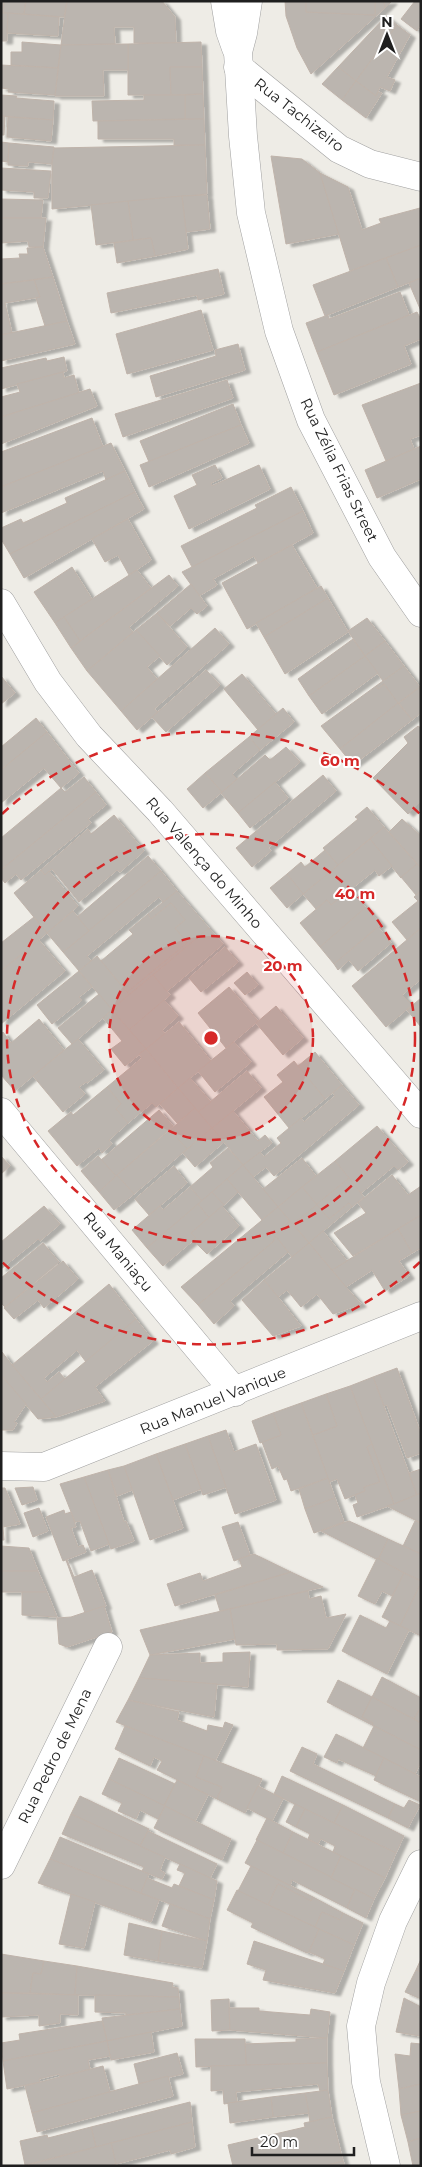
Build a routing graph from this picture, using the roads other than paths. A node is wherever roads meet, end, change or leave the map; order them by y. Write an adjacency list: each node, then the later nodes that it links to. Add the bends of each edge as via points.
1 (225, 1): 3 (street, Rua Zélia Frias Street)
2 (248, 1): 3 (street, Rua Zélia Frias Street)
3 (238, 60): 4 (street, Rua Tachizeiro, via 339,149 370,164); 5 (street, Rua Zélia Frias Street, via 251,213 279,331 311,420 382,557)
4 (421, 177)
5 (410, 577): 7 (street, Rua Zélia Frias Street)
6 (1, 603): 9 (street, Rua Valença do Minho, via 48,682 89,736 160,811)
7 (421, 613)
8 (1, 1112): 11 (street, Rua Maniaçu)
9 (421, 1114)
10 (421, 1316): 11 (street, Rua Manuel Vanique)
11 (235, 1392): 12 (street, Rua Manuel Vanique, via 44,1467)
12 (1, 1466)
13 (108, 1647): 15 (street, Rua Pedro de Mena)
14 (421, 1864): 16 (street, via 393,1920 371,1983 361,2026 366,2082)
15 (1, 1865)
16 (386, 2166)

